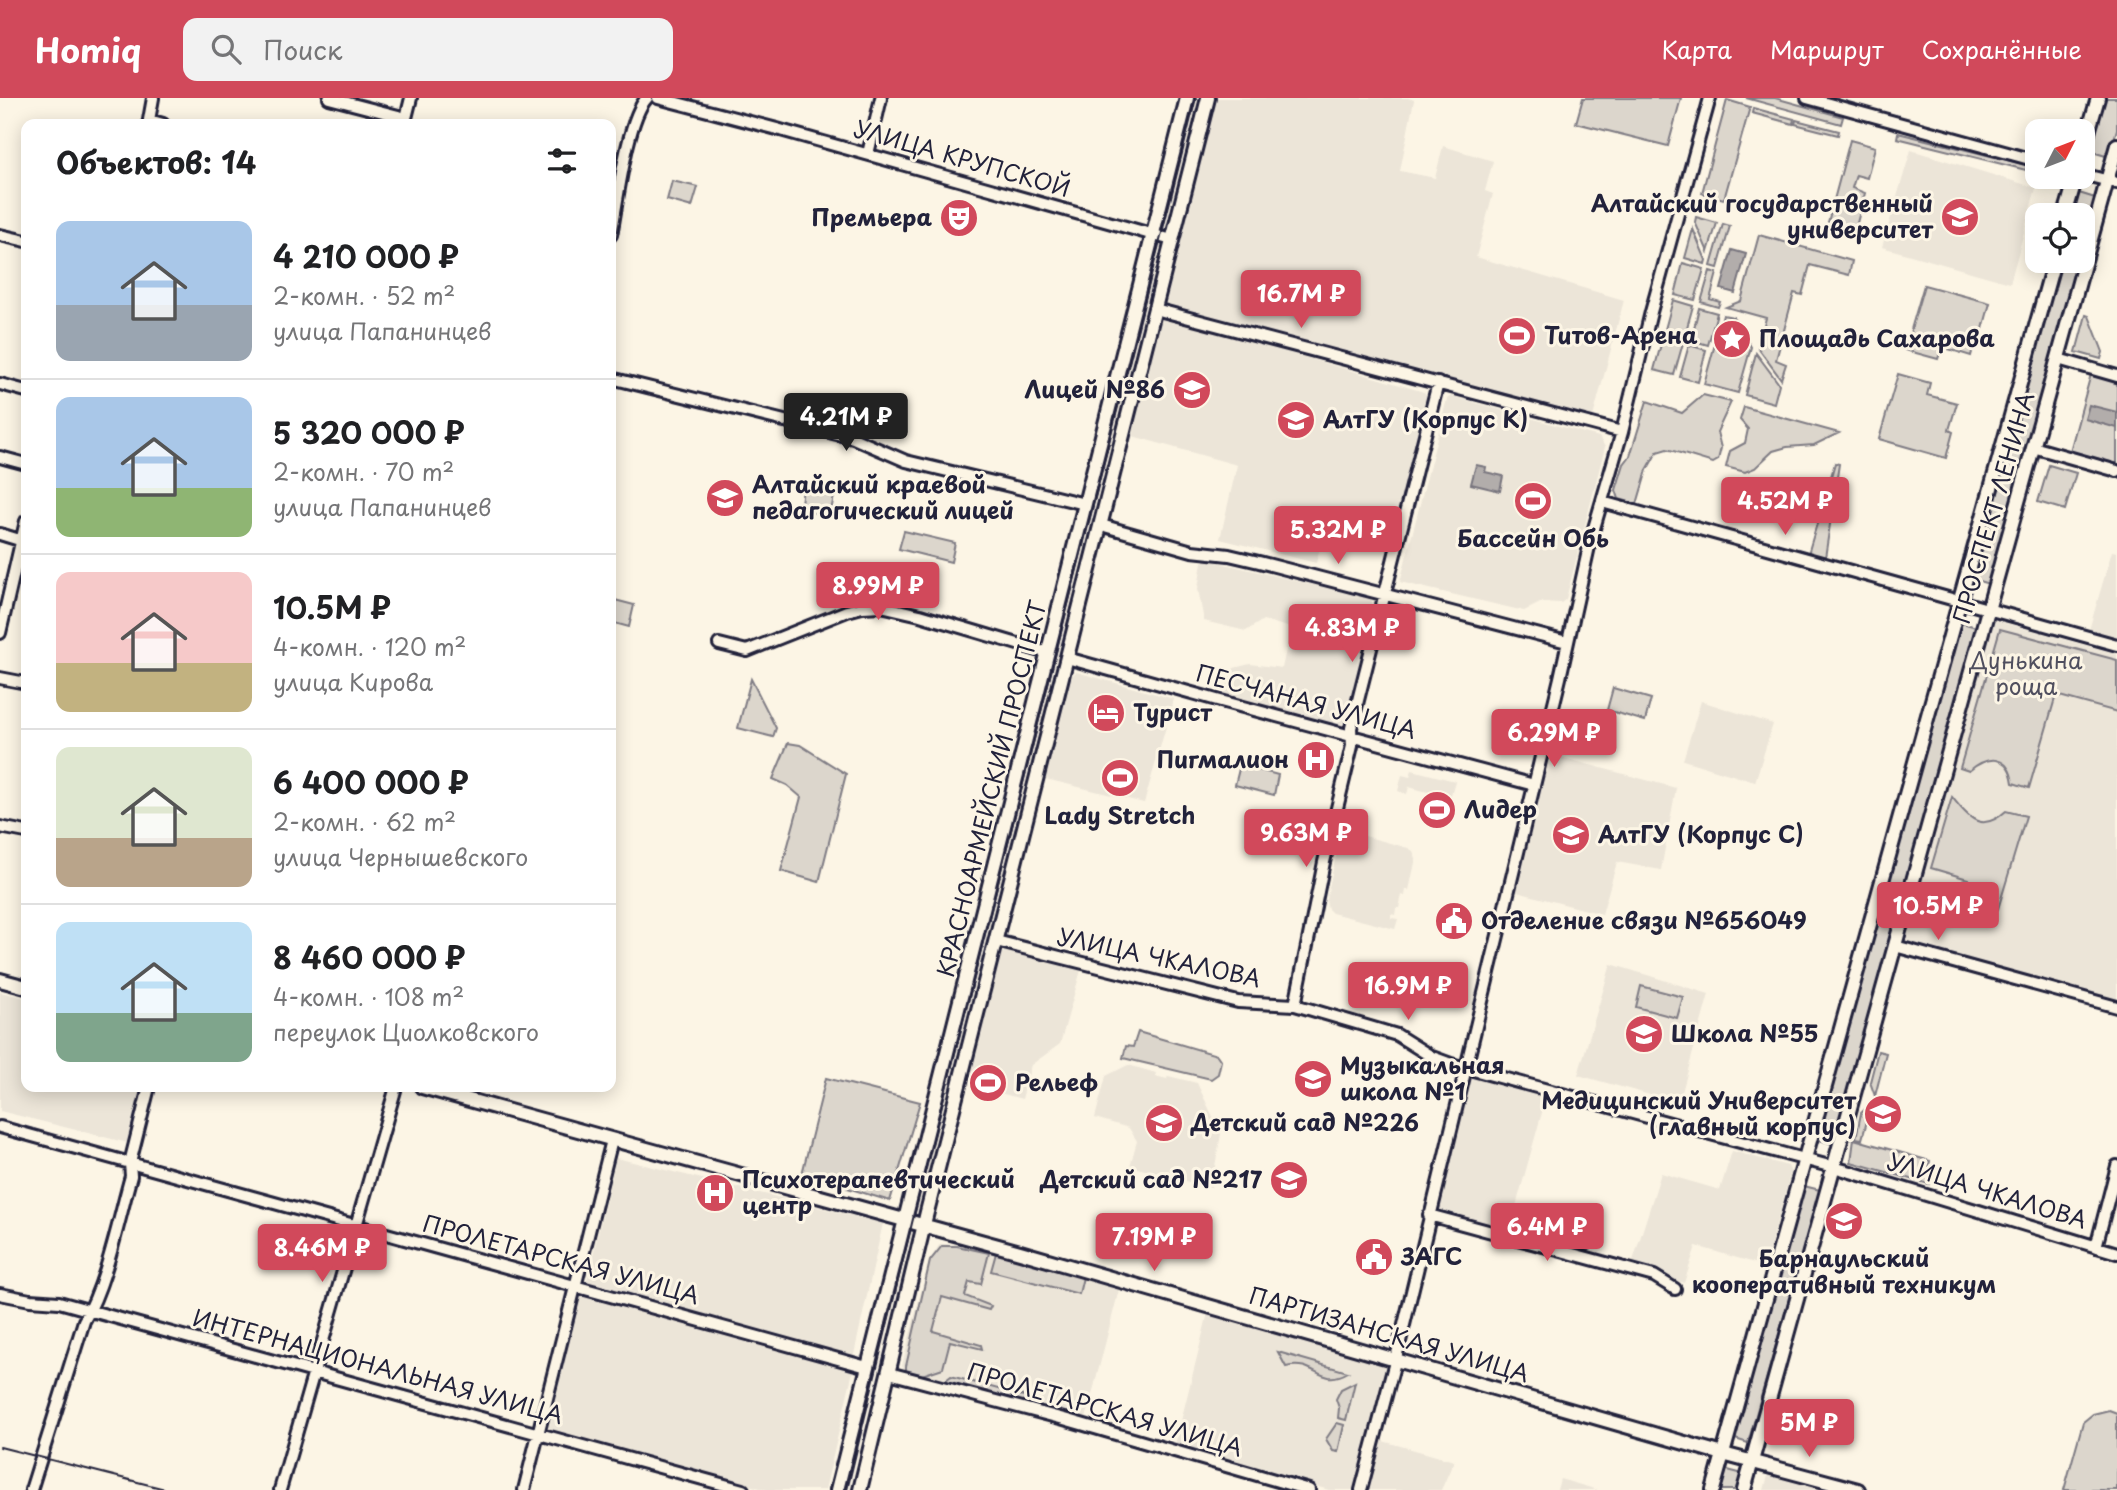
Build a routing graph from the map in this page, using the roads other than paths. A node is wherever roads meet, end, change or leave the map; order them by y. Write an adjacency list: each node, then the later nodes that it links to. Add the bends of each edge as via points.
1 (153, 98): 12 (street)
2 (329, 98): 13 (street)
3 (411, 98): 14 (street)
4 (647, 98): 21 (street, via 633,127)
5 (658, 98): 17 (street, УЛИЦА КРУПСКОЙ)
6 (881, 98): 17 (street)
7 (1187, 98): 23 (main road, КРАСНОАРМЕЙСКИЙ ПРОСПЕКТ)
8 (1208, 98): 24 (main road, КРАСНОАРМЕЙСКИЙ ПРОСПЕКТ)
9 (1710, 98): 34 (street)
10 (1807, 98): 18 (street)
11 (2098, 98): 15 (main road)
12 (149, 119)
13 (398, 119)
14 (406, 119)
15 (2092, 119)
16 (2117, 145): 20 (main road, ПРОСПЕКТ ЛЕНИНА)
17 (868, 154): 23 (street, УЛИЦА КРУПСКОЙ)
18 (2025, 158)
19 (2095, 177): 20 (street)
20 (2112, 182): 28 (main road, ПРОСПЕКТ ЛЕНИНА)
21 (616, 210)
22 (0, 235): 25 (street)
23 (1153, 235): 24 (street, УЛИЦА КРУПСКОЙ); 40 (main road, КРАСНОАРМЕЙСКИЙ ПРОСПЕКТ)
24 (1172, 240): 27 (main road, КРАСНОАРМЕЙСКИЙ ПРОСПЕКТ)
25 (21, 241)
26 (2051, 273): 46 (main road, ПРОСПЕКТ ЛЕНИНА)
27 (1155, 309): 31 (street); 41 (main road, КРАСНОАРМЕЙСКИЙ ПРОСПЕКТ)
28 (2058, 359): 29 (street); 35 (main road, ПРОСПЕКТ ЛЕНИНА)
29 (2117, 376)
30 (616, 379): 40 (street, via 853,438 906,461)
31 (1438, 383): 34 (street); 45 (street)
32 (0, 384): 33 (street)
33 (21, 390)
34 (1622, 432): 39 (street)
35 (2033, 447): 38 (street); 47 (main road, ПРОСПЕКТ ЛЕНИНА)
36 (0, 457): 37 (street)
37 (21, 463)
38 (2117, 471)
39 (1602, 502): 46 (street); 49 (street)
40 (1085, 505): 52 (main road, КРАСНОАРМЕЙСКИЙ ПРОСПЕКТ)
41 (1101, 526): 45 (street); 53 (main road, КРАСНОАРМЕЙСКИЙ ПРОСПЕКТ)
42 (0, 534): 43 (street)
43 (21, 540)
44 (21, 552): 48 (street)
45 (1386, 594): 49 (street); 56 (street)
46 (1960, 602): 47 (street); 74 (main road, ПРОСПЕКТ ЛЕНИНА)
47 (1988, 610): 51 (street); 63 (main road, ПРОСПЕКТ ЛЕНИНА)
48 (0, 633)
49 (1567, 642): 57 (street)
50 (719, 644): 52 (street, via 747,651 848,611 881,606)
51 (2117, 645)
52 (1048, 653): 60 (main road, КРАСНОАРМЕЙСКИЙ ПРОСПЕКТ)
53 (1067, 658): 56 (street, ПЕСЧАНАЯ УЛИЦА); 61 (main road, КРАСНОАРМЕЙСКИЙ ПРОСПЕКТ)
54 (0, 678): 55 (street)
55 (21, 682)
56 (1351, 736): 57 (street, ПЕСЧАНАЯ УЛИЦА); 66 (street)
57 (1534, 785): 68 (street)
58 (0, 827): 59 (street)
59 (21, 831)
60 (993, 871): 61 (main road); 79 (main road, КРАСНОАРМЕЙСКИЙ ПРОСПЕКТ)
61 (1012, 877): 62 (main road, КРАСНОАРМЕЙСКИЙ ПРОСПЕКТ)
62 (996, 941): 66 (street, УЛИЦА ЧКАЛОВА, via 1238,1002); 81 (main road, КРАСНОАРМЕЙСКИЙ ПРОСПЕКТ)
63 (1895, 946): 67 (street); 77 (main road, ПРОСПЕКТ ЛЕНИНА)
64 (0, 980): 65 (main road)
65 (21, 985)
66 (1295, 1005): 68 (street, УЛИЦА ЧКАЛОВА, via 1397,1035 1432,1057)
67 (2117, 1007)
68 (1465, 1067): 74 (street, УЛИЦА ЧКАЛОВА); 78 (street)
69 (148, 1092): 75 (street)
70 (395, 1092): 80 (street)
71 (440, 1092): 73 (main road, ПАРТИЗАНСКАЯ УЛИЦА)
72 (0, 1127): 75 (street, ПРОЛЕТАРСКАЯ УЛИЦА)
73 (612, 1140): 79 (main road, ПАРТИЗАНСКАЯ УЛИЦА); 84 (street)
74 (1805, 1160): 77 (street, УЛИЦА ЧКАЛОВА); 95 (main road, ПРОСПЕКТ ЛЕНИНА)
75 (131, 1163): 80 (street, ПРОЛЕТАРСКАЯ УЛИЦА); 87 (street)
76 (2117, 1166): 82 (street)
77 (1833, 1167): 82 (street, УЛИЦА ЧКАЛОВА); 96 (main road, ПРОСПЕКТ ЛЕНИНА)
78 (1429, 1215): 85 (street, via 1654,1276); 88 (street)
79 (903, 1221): 81 (main road, ПАРТИЗАНСКАЯ УЛИЦА); 89 (main road, КРАСНОАРМЕЙСКИЙ ПРОСПЕКТ)
80 (356, 1224): 84 (street, ПРОЛЕТАРСКАЯ УЛИЦА); 90 (street)
81 (924, 1227): 88 (main road, ПАРТИЗАНСКАЯ УЛИЦА); 91 (main road, КРАСНОАРМЕЙСКИЙ ПРОСПЕКТ)
82 (2096, 1247): 83 (street, УЛИЦА ЧКАЛОВА)
83 (2117, 1253)
84 (574, 1285): 89 (street, ПРОЛЕТАРСКАЯ УЛИЦА); 94 (street)
85 (1675, 1289)
86 (0, 1294): 87 (street, ИНТЕРНАЦИОНАЛЬНАЯ УЛИЦА)
87 (91, 1310): 90 (street, ИНТЕРНАЦИОНАЛЬНАЯ УЛИЦА); 97 (street)
88 (1396, 1359): 95 (main road, ПАРТИЗАНСКАЯ УЛИЦА); 104 (street)
89 (867, 1367): 92 (main road, КРАСНОАРМЕЙСКИЙ ПРОСПЕКТ)
90 (315, 1371): 94 (street, ИНТЕРНАЦИОНАЛЬНАЯ УЛИЦА); 98 (street)
91 (889, 1373): 93 (main road, КРАСНОАРМЕЙСКИЙ ПРОСПЕКТ); 103 (street, ПРОЛЕТАРСКАЯ УЛИЦА)
92 (854, 1418): 93 (main road); 101 (main road, КРАСНОАРМЕЙСКИЙ ПРОСПЕКТ)
93 (876, 1424): 102 (main road, КРАСНОАРМЕЙСКИЙ ПРОСПЕКТ)
94 (538, 1432): 99 (street); 100 (street, ИНТЕРНАЦИОНАЛЬНАЯ УЛИЦА)
95 (1723, 1454): 96 (main road, ПАРТИЗАНСКАЯ УЛИЦА); 105 (main road, ПРОСПЕКТ ЛЕНИНА)
96 (1752, 1461): 106 (main road, ПРОСПЕКТ ЛЕНИНА); 107 (main road, ПАРТИЗАНСКАЯ УЛИЦА)
97 (31, 1490)
98 (280, 1490)
99 (524, 1490)
100 (743, 1490)
101 (837, 1490)
102 (860, 1490)
103 (1309, 1490)
104 (1361, 1490)
105 (1713, 1490)
106 (1744, 1490)
107 (1858, 1490)

